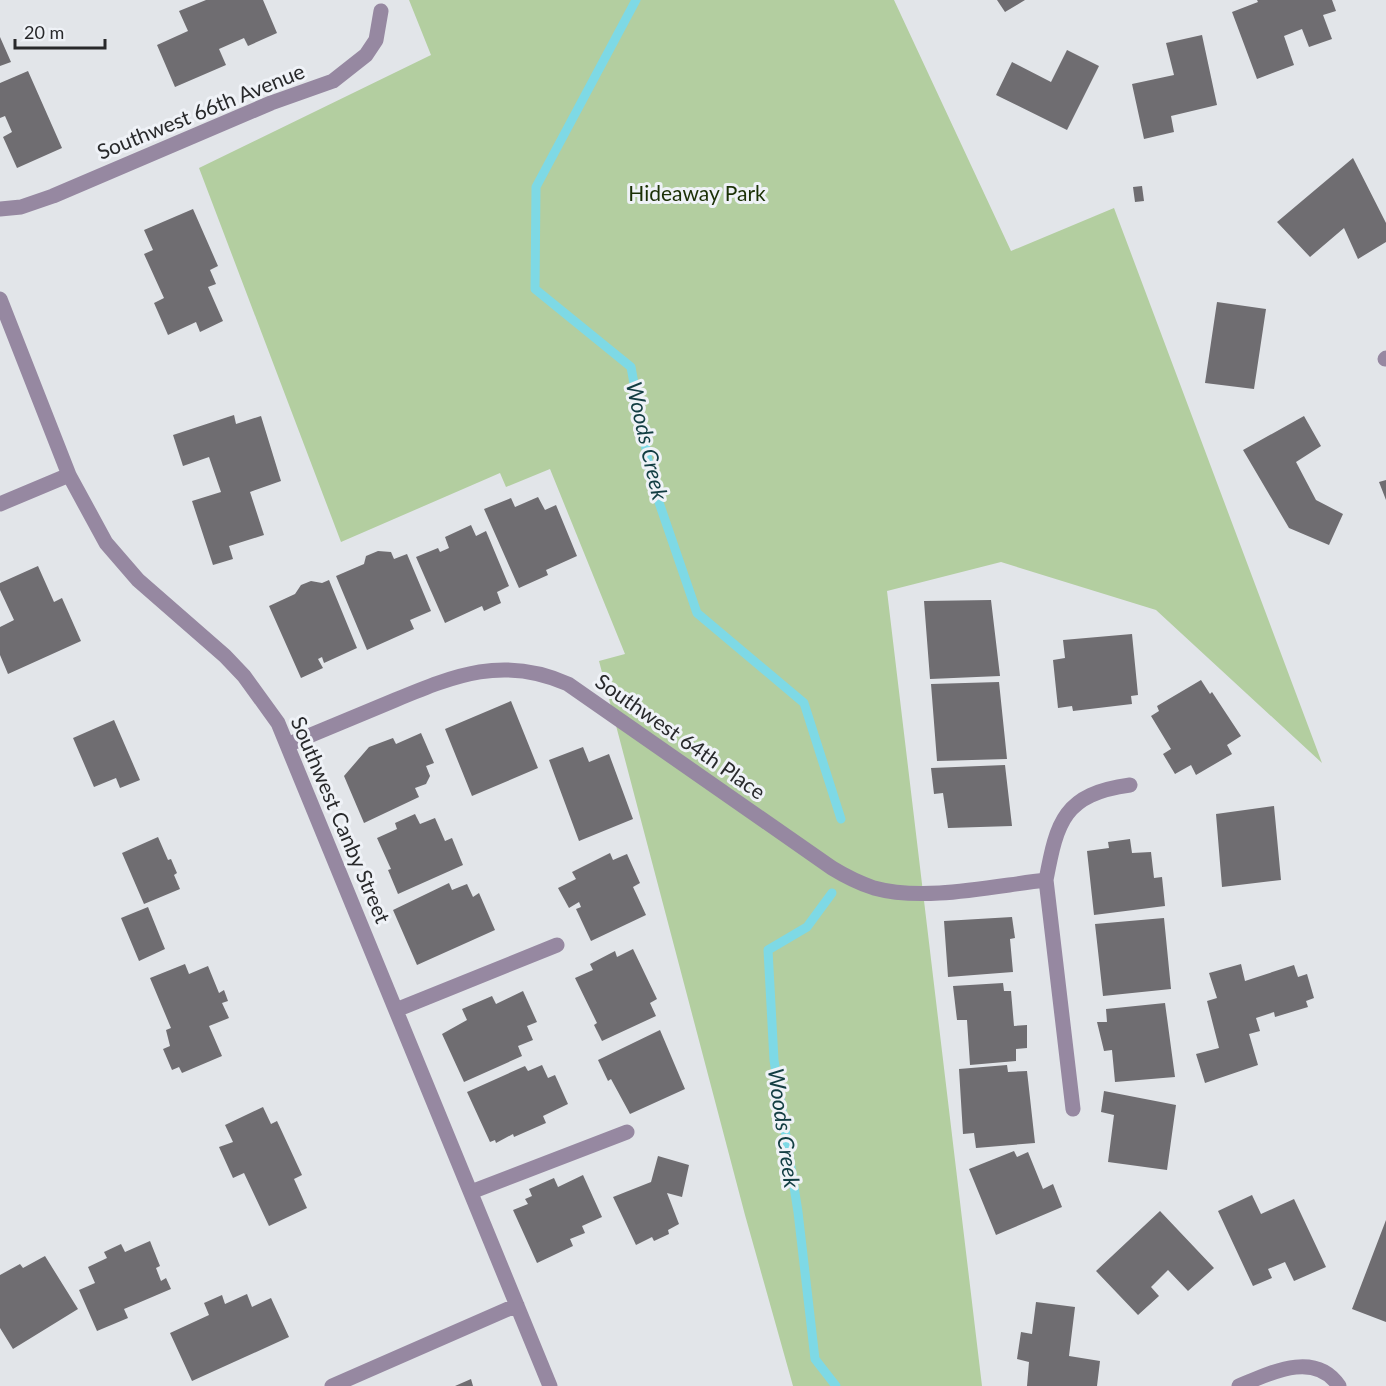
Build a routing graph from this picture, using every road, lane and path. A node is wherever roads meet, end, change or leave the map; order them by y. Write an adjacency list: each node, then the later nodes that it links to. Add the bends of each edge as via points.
1 (381, 11): 2 (street, Southwest 66th Avenue, via 376,40 366,55 333,81 271,103 53,196 21,207)
2 (0, 209)
3 (0, 299): 4 (street, Southwest Canby Street)
4 (69, 475): 5 (street); 6 (street, Southwest Canby Street, via 122,565 244,676 278,723)
5 (0, 504)
6 (287, 745): 8 (street, Southwest 64th Place, via 456,676 498,669 534,672 567,684 855,881 896,892 932,892); 10 (street, Southwest Canby Street)
7 (1130, 785): 8 (street, via 1102,789 1070,809 1053,843)
8 (1046, 880): 11 (street)
9 (557, 945): 10 (street)
10 (396, 1010): 13 (street, Southwest Canby Street)
11 (1073, 1109)
12 (627, 1132): 13 (street)
13 (471, 1192): 14 (street, Southwest Canby Street)
14 (517, 1305): 15 (street); 16 (street, Southwest Canby Street)
15 (332, 1386)
16 (550, 1386)
17 (1239, 1386): 18 (street, via 1305,1365 1327,1373)
18 (1339, 1386)

